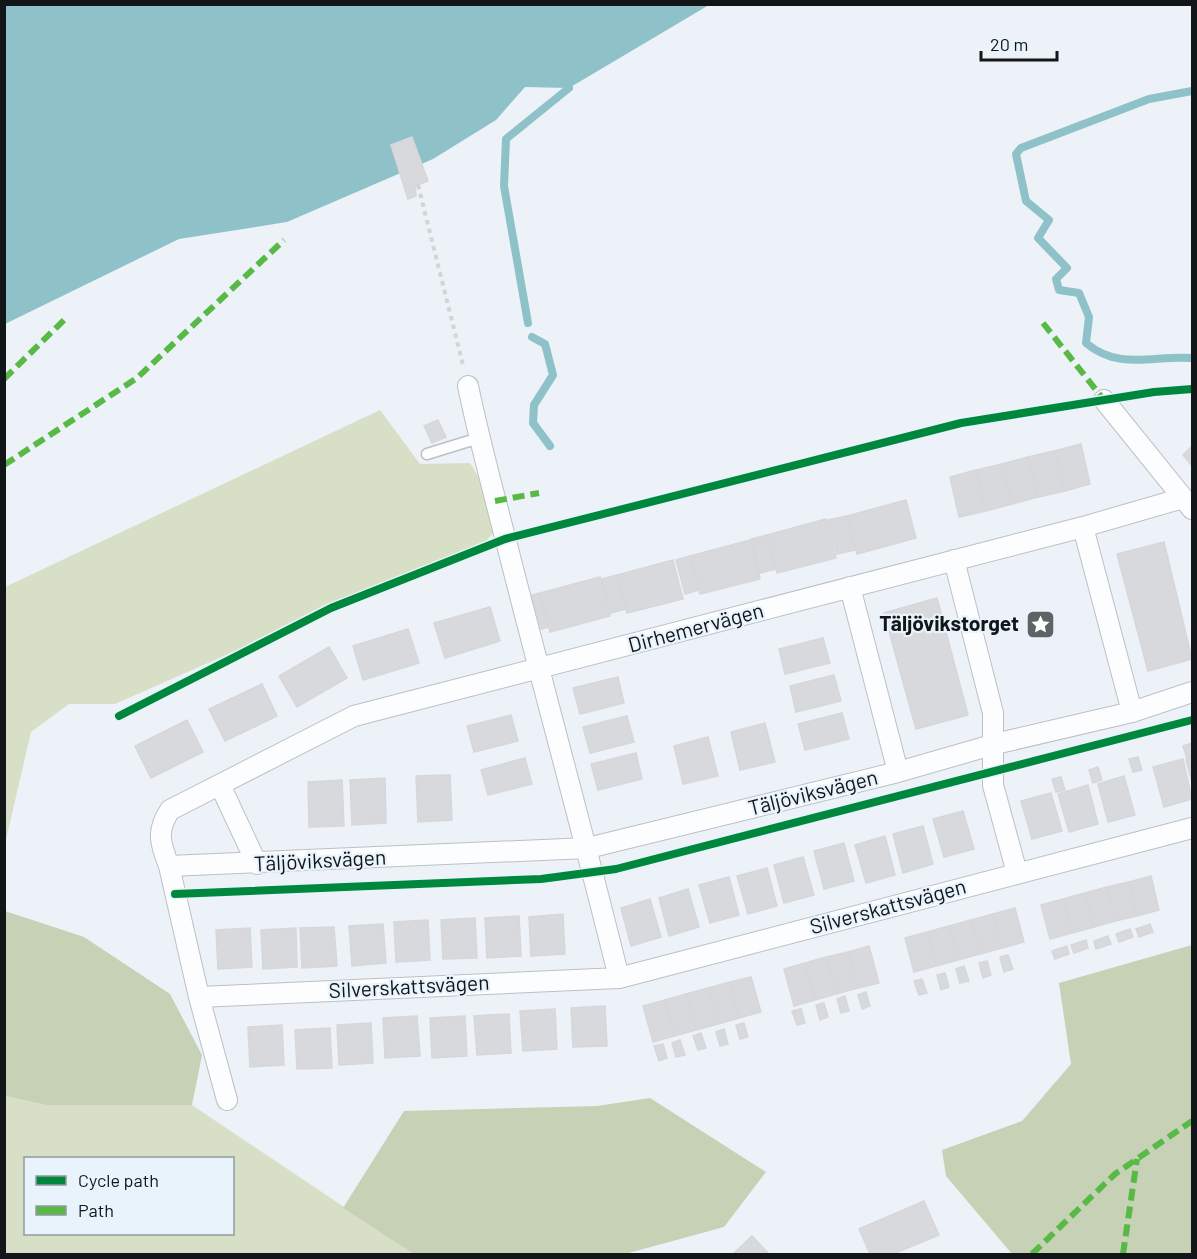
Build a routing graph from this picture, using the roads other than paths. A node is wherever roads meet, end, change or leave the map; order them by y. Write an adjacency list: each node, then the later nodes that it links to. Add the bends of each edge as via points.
1 (468, 386): 3 (street)
2 (1104, 400): 5 (street)
3 (479, 438): 4 (lane); 9 (street)
4 (426, 454)
5 (1187, 504): 6 (street, Dirhemervägen)
6 (1083, 527): 7 (street, Dirhemervägen); 11 (street)
7 (954, 560): 8 (street, Dirhemervägen); 12 (street, via 993,713)
8 (850, 587): 9 (street, Dirhemervägen); 13 (street, Täljöviksvägen)
9 (538, 669): 14 (street, Dirhemervägen, via 354,716); 16 (street)
10 (1192, 692): 11 (street, Täljöviksvägen)
11 (1132, 712): 12 (street, Täljöviksvägen)
12 (995, 744): 13 (street, Täljöviksvägen); 19 (street, via 993,785)
13 (898, 772): 16 (street, Täljöviksvägen)
14 (220, 785): 17 (street); 18 (street, via 170,810 161,824 159,839)
15 (1192, 828): 19 (street, Silverskattsvägen)
16 (588, 848): 17 (street, Täljöviksvägen); 20 (street)
17 (257, 864): 18 (street, Täljöviksvägen)
18 (168, 866): 21 (street)
19 (1017, 873): 20 (street, Silverskattsvägen)
20 (619, 978): 21 (street, Silverskattsvägen)
21 (199, 997): 22 (street)
22 (226, 1100)

